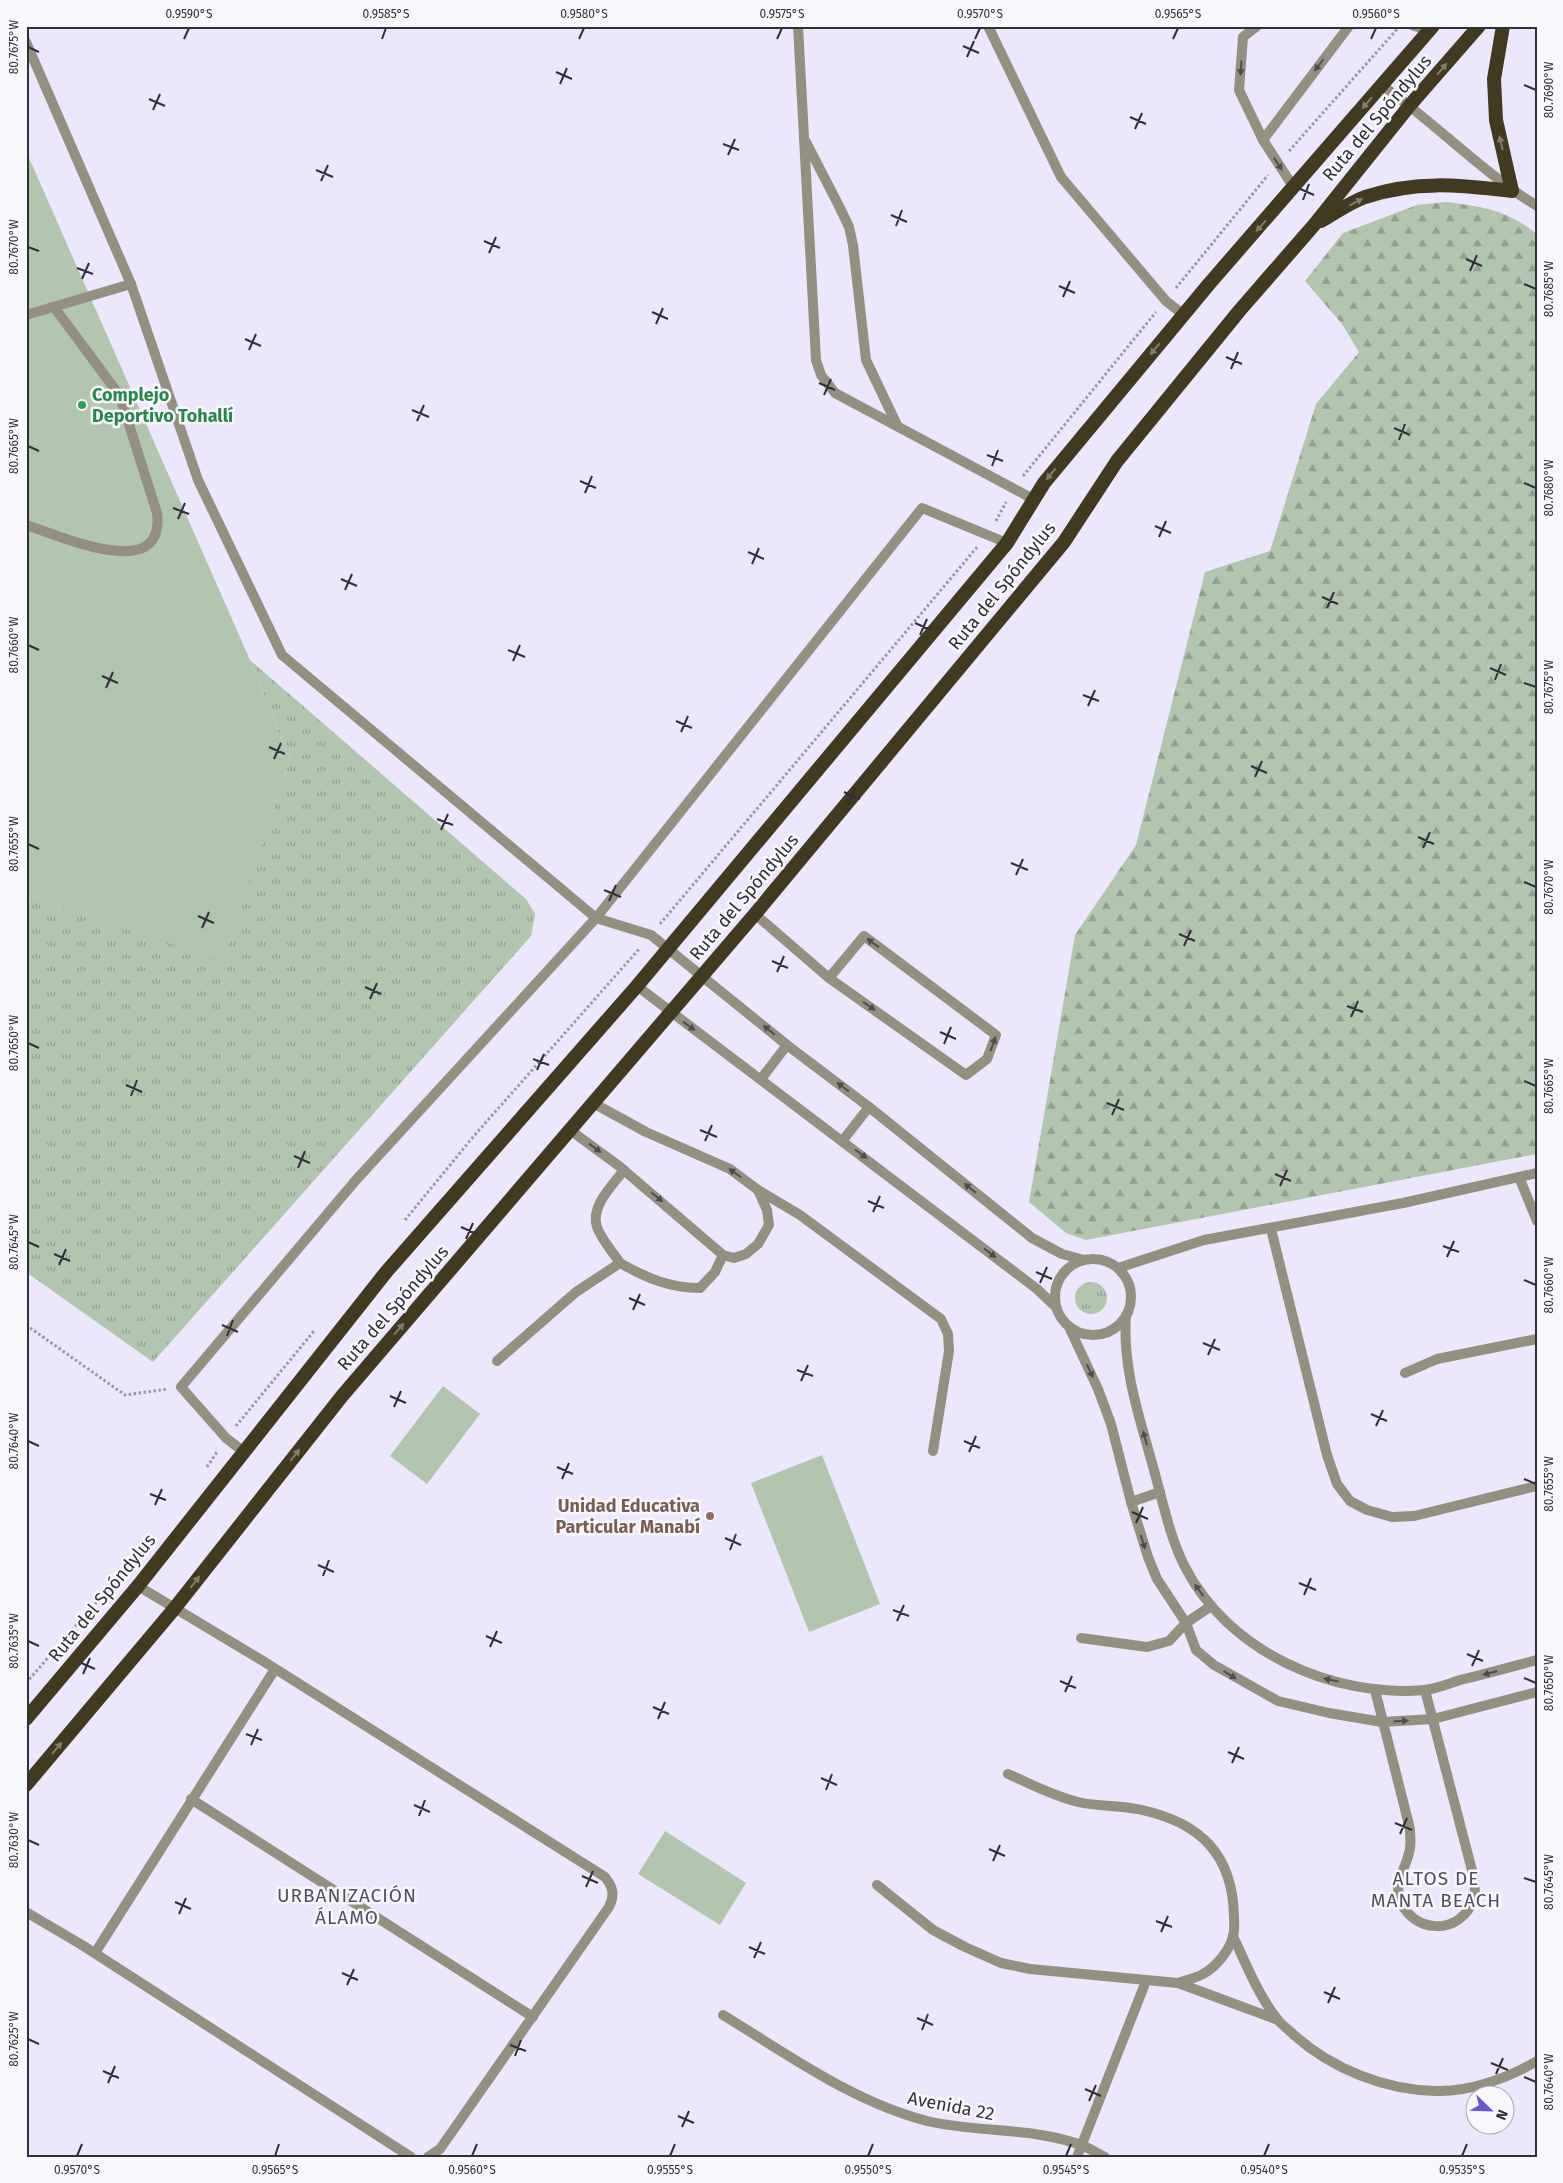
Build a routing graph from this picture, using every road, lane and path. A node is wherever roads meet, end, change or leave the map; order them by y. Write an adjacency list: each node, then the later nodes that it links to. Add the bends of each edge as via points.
1 (798, 26): 13 (street)
2 (988, 26): 21 (street, via 1060,177)
3 (1257, 26): 14 (street, one-way to 14, via 1243,38 1239,90)
4 (1349, 26): 14 (street, one-way to 14)
5 (1399, 26): 15 (path)
6 (1414, 26): 9 (street)
7 (1479, 26): 12 (highway, Ruta del Spóndylus, one-way to 7)
8 (1503, 26): 17 (highway, one-way to 8, via 1495,112 1494,79)
9 (1431, 28): 11 (highway, Ruta del Spóndylus)
10 (26, 42): 20 (street)
11 (1383, 86): 12 (street); 16 (highway, Ruta del Spóndylus, one-way to 16)
12 (1410, 105): 17 (street); 19 (highway, Ruta del Spóndylus)
13 (804, 139): 25 (street, via 849,227 866,360); 25 (street, via 816,360 821,374 835,392)
14 (1262, 140): 15 (street)
15 (1278, 164): 16 (street, one-way to 16); 21 (path)
16 (1294, 188): 24 (highway, Ruta del Spóndylus, one-way to 24)
17 (1512, 191): 18 (street); 19 (highway, one-way to 17, via 1363,198 1406,186 1452,184)
18 (1537, 206)
19 (1314, 225): 31 (highway, Ruta del Spóndylus, via 1240,310 1118,461 1064,542)
20 (131, 284): 22 (street); 32 (street, via 198,480 282,655)
21 (1166, 301): 24 (street); 26 (path)
22 (54, 307): 23 (street); 28 (street, via 120,396 158,523 151,542 133,552 98,548)
23 (26, 315)
24 (1184, 315): 27 (highway, Ruta del Spóndylus, one-way to 27, via 1044,484)
25 (896, 425): 26 (street)
26 (1013, 489): 27 (street); 29 (path)
27 (1035, 500): 30 (highway, Ruta del Spóndylus)
28 (26, 524)
29 (989, 534): 30 (street); 32 (street, via 922,508); 33 (path, via 942,586)
30 (1008, 543): 34 (highway, Ruta del Spóndylus)
31 (755, 914): 35 (highway, Ruta del Spóndylus); 36 (street)
32 (596, 918): 33 (street); 64 (street, via 356,1180)
33 (652, 935): 34 (street); 50 (path, via 474,1137)
34 (667, 949): 35 (street); 37 (highway, Ruta del Spóndylus)
35 (702, 976): 38 (highway, Ruta del Spóndylus); 39 (street, one-way to 35)
36 (829, 978): 36 (street, one-way to 36, via 966,1075 988,1059 996,1035 864,936)
37 (636, 986): 38 (street); 67 (highway, Ruta del Spóndylus, via 387,1272)
38 (670, 1013): 40 (street, one-way to 40); 41 (highway, Ruta del Spóndylus)
39 (787, 1046): 40 (street); 42 (street, one-way to 39)
40 (760, 1079): 44 (street)
41 (593, 1103): 43 (highway, Ruta del Spóndylus); 48 (street, one-way to 41, via 730,1169 646,1132)
42 (869, 1107): 44 (street); 53 (street, one-way to 42, via 1062,1254 1032,1238)
43 (570, 1130): 45 (street, one-way to 45); 75 (highway, Ruta del Spóndylus, one-way to 43, via 342,1396)
44 (843, 1140): 56 (street, one-way to 56)
45 (624, 1170): 52 (street, one-way to 52); 54 (street, via 601,1200 596,1216 597,1228)
46 (1537, 1173): 47 (street)
47 (1518, 1177): 49 (street); 51 (street)
48 (758, 1190): 52 (street, via 767,1210 769,1225 758,1244 746,1254 734,1258); 66 (street, via 800,1215 941,1319 948,1334 949,1352)
49 (1537, 1221)
50 (404, 1222)
51 (1272, 1229): 55 (street, via 1204,1240); 69 (street, via 1327,1455 1337,1484 1350,1501 1392,1517 1414,1516)
52 (724, 1254): 54 (street, via 715,1272 700,1288 672,1286)
53 (1084, 1260): 55 (street, via 1096,1259); 56 (street, via 1073,1264 1058,1283)
54 (620, 1263): 62 (street, via 576,1292)
55 (1118, 1268): 57 (street, via 1130,1290)
56 (1056, 1307): 59 (street)
57 (1126, 1315): 59 (street, via 1117,1326 1106,1332 1087,1334); 70 (street, one-way to 57, via 1129,1379 1124,1341)
58 (26, 1325): 64 (path, via 125,1394)
59 (1069, 1327): 71 (street, one-way to 71, via 1111,1424)
60 (315, 1330): 65 (path)
61 (1537, 1339): 63 (street, via 1437,1359)
62 (497, 1361)
63 (1405, 1373)
64 (180, 1387): 65 (street)
65 (226, 1438): 67 (street); 68 (path)
66 (933, 1451)
67 (244, 1452): 73 (highway, Ruta del Spóndylus)
68 (206, 1468)
69 (1537, 1486)
70 (1160, 1492): 71 (street); 74 (street, one-way to 70, via 1185,1568)
71 (1130, 1502): 76 (street, one-way to 76, via 1157,1579)
72 (129, 1566): 80 (path)
73 (138, 1586): 75 (street); 84 (highway, Ruta del Spóndylus)
74 (1212, 1606): 76 (street); 81 (street, one-way to 74, via 1319,1678 1270,1655 1232,1627)
75 (174, 1609): 79 (street); 88 (highway, Ruta del Spóndylus, one-way to 75)
76 (1186, 1623): 77 (street, via 1169,1641 1147,1647); 86 (street, one-way to 86, via 1196,1650 1252,1688 1278,1700)
77 (1081, 1638)
78 (1537, 1660): 82 (street, one-way to 82)
79 (275, 1669): 89 (street); 97 (street, via 605,1877 611,1885 610,1907)
80 (26, 1683)
81 (1375, 1690): 82 (street); 86 (street)
82 (1425, 1690): 85 (street)
83 (1537, 1692): 85 (street)
84 (26, 1719)
85 (1433, 1719): 86 (street, one-way to 85); 86 (street, via 1474,1878 1475,1895 1468,1912 1457,1922 1443,1926 1427,1925 1414,1918 1405,1910 1399,1895 1398,1882 1410,1848 1410,1829)
86 (1382, 1722)
87 (1008, 1774): 92 (street, via 1079,1802 1140,1810 1168,1817 1192,1828 1214,1848 1227,1872 1232,1894)
88 (26, 1785)
89 (191, 1799): 93 (street); 97 (street)
90 (877, 1885): 94 (street, via 933,1930 1001,1963 1030,1970)
91 (26, 1912): 93 (street)
92 (1233, 1936): 95 (street, via 1222,1957 1204,1974); 98 (street)
93 (95, 1953): 101 (street)
94 (1146, 1981): 95 (street); 100 (street)
95 (1178, 1983): 98 (street)
96 (723, 2015): 100 (street, Avenida 22, via 827,2078 891,2110 961,2127 1044,2136)
97 (533, 2017): 102 (street, via 440,2150)
98 (1278, 2020): 99 (street, via 1306,2046 1334,2064 1399,2088 1437,2091 1470,2086 1496,2080)
99 (1537, 2061)
100 (1081, 2145): 103 (street); 104 (street, Avenida 22)
101 (411, 2157)
102 (428, 2157)
103 (1077, 2157)
104 (1105, 2157)

